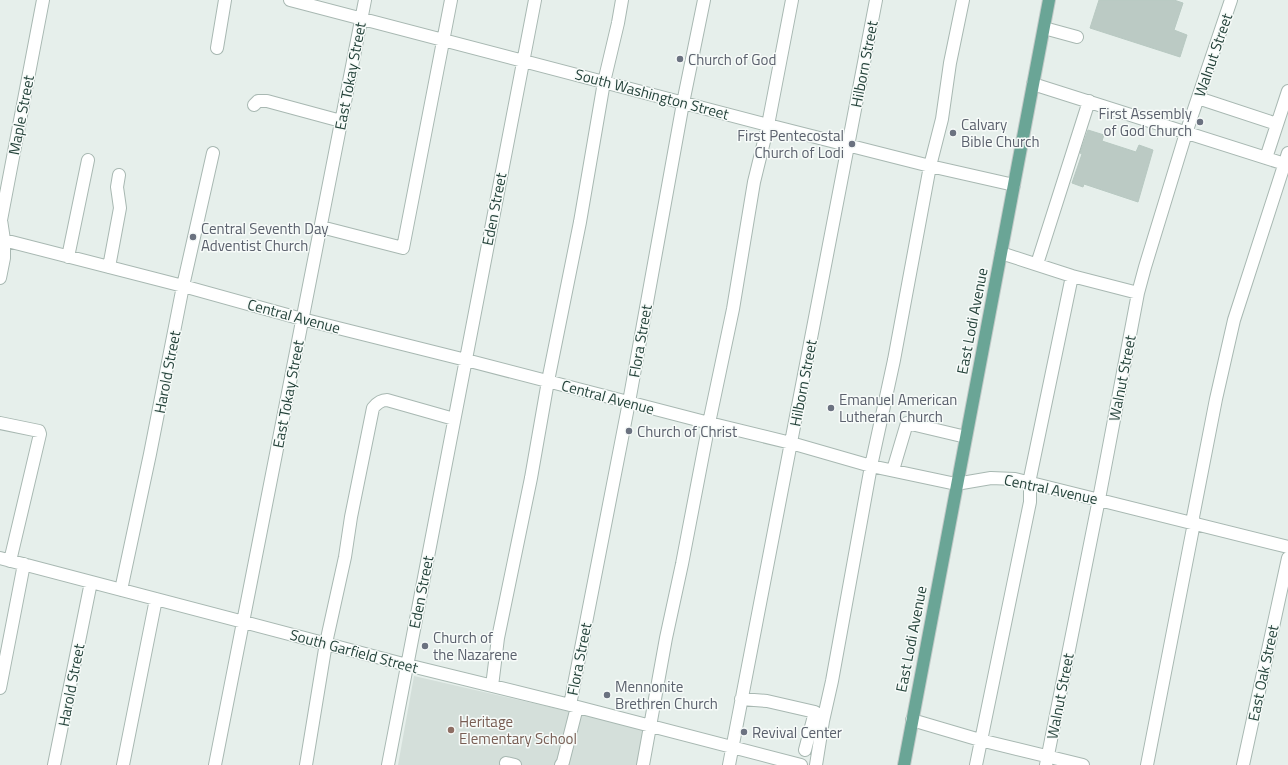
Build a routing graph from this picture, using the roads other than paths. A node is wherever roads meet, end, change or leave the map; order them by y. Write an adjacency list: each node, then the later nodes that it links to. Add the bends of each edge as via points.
1 (43, 0): 40 (street, Maple Street, via 1,220)
2 (225, 0): 18 (street)
3 (290, 0): 14 (street, South Washington Street)
4 (365, 0): 14 (street, East Tokay Street)
5 (451, 0): 17 (street)
6 (535, 0): 19 (street, Eden Street)
7 (622, 0): 20 (street)
8 (704, 0): 25 (street, Flora Street)
9 (792, 0): 29 (street)
10 (876, 0): 31 (street, Hilborn Street)
11 (962, 0): 36 (street, via 942,119)
12 (1049, 0): 15 (main road, East Lodi Avenue)
13 (1231, 0): 23 (street, Walnut Street)
14 (361, 19): 17 (street, South Washington Street); 27 (street, East Tokay Street)
15 (1044, 28): 16 (street); 21 (main road, East Lodi Avenue)
16 (1077, 37)
17 (443, 40): 19 (street, South Washington Street); 39 (street, via 404,248)
18 (218, 48)
19 (523, 60): 20 (street, South Washington Street); 50 (street, Eden Street)
20 (604, 82): 25 (street, South Washington Street); 51 (street, via 580,222)
21 (1033, 84): 24 (street); 38 (main road, East Lodi Avenue)
22 (1288, 90): 28 (street)
23 (1198, 98): 28 (street); 30 (street, Walnut Street)
24 (1089, 101): 30 (street); 43 (street)
25 (683, 103): 29 (street, South Washington Street); 52 (street, Flora Street)
26 (254, 104): 27 (street, via 258,101 267,101)
27 (342, 121): 39 (street, East Tokay Street)
28 (1277, 124): 33 (street)
29 (768, 125): 31 (street, South Washington Street); 55 (street, via 754,182 733,309)
30 (1186, 133): 33 (street); 48 (street, Walnut Street)
31 (848, 144): 36 (street, South Washington Street); 57 (street, Hilborn Street)
32 (213, 153): 47 (street, Harold Street)
33 (1266, 158): 35 (street)
34 (88, 160): 42 (street)
35 (1287, 160): 63 (street, via 1234,320 1216,399 1193,517)
36 (930, 166): 38 (street, South Washington Street); 58 (street, via 894,360)
37 (119, 175): 44 (street, via 117,186 120,208)
38 (1014, 185): 41 (main road, East Lodi Avenue)
39 (321, 227): 49 (street, East Tokay Street)
40 (2, 240): 42 (street, Central Avenue); 46 (street, Maple Street, via 4,258)
41 (1001, 253): 43 (street); 56 (main road, East Lodi Avenue)
42 (68, 257): 44 (street, Central Avenue)
43 (1037, 264): 45 (street)
44 (109, 267): 47 (street, Central Avenue)
45 (1072, 276): 48 (street); 60 (street)
46 (0, 278)
47 (183, 286): 49 (street, Central Avenue); 69 (street, Harold Street)
48 (1138, 293): 62 (street, Walnut Street)
49 (302, 319): 50 (street, Central Avenue); 71 (street, East Tokay Street)
50 (466, 360): 51 (street, Central Avenue); 53 (street, Eden Street)
51 (548, 381): 52 (street, Central Avenue); 74 (street, via 498,638)
52 (629, 402): 55 (street, Central Avenue); 77 (street, Flora Street)
53 (454, 418): 72 (street, via 387,400 376,403 373,408); 73 (street, Eden Street)
54 (0, 424): 66 (street, via 39,431 40,436)
55 (709, 424): 57 (street, Central Avenue); 79 (street)
56 (966, 437): 59 (street, via 907,423); 61 (main road, East Lodi Avenue)
57 (791, 444): 58 (street, Central Avenue); 76 (street, Hilborn Street)
58 (871, 466): 59 (street, Central Avenue); 93 (street)
59 (893, 470): 61 (street, Central Avenue)
60 (1030, 483): 61 (street, Central Avenue, via 1015,479 990,478); 62 (street, Central Avenue); 80 (street, via 1030,502)
61 (956, 484): 78 (main road, East Lodi Avenue)
62 (1099, 499): 63 (street, Central Avenue); 83 (street, Walnut Street)
63 (1194, 523): 64 (street, Central Avenue); 97 (street)
64 (1288, 547)
65 (1288, 558): 98 (street, East Oak Street)
66 (5, 559): 67 (street, South Garfield Street)
67 (24, 564): 68 (street, South Garfield Street); 75 (street)
68 (91, 582): 69 (street, South Garfield Street); 84 (street, Harold Street)
69 (122, 590): 70 (street, South Garfield Street)
70 (156, 599): 71 (street, South Garfield Street); 85 (street)
71 (243, 621): 72 (street, South Garfield Street); 86 (street, East Tokay Street)
72 (326, 643): 73 (street, South Garfield Street); 87 (street)
73 (407, 665): 74 (street, South Garfield Street); 88 (street, Eden Street)
74 (492, 686): 77 (street, South Garfield Street)
75 (0, 688)
76 (741, 699): 81 (street, Hilborn Street); 82 (street, via 768,701 815,712)
77 (574, 706): 79 (street, South Garfield Street); 89 (street, Flora Street)
78 (912, 720): 80 (street); 94 (main road, East Lodi Avenue)
79 (649, 726): 81 (street, South Garfield Street); 90 (street)
80 (980, 740): 83 (street); 95 (street)
81 (732, 748): 91 (street, Hilborn Street); 92 (street, South Garfield Street)
82 (806, 750)
83 (1047, 761): 96 (street)
84 (54, 765)
85 (123, 765)
86 (215, 765)
87 (306, 765)
88 (388, 765)
89 (561, 765)
90 (643, 765)
91 (728, 765)
92 (801, 765)
93 (816, 765)
94 (904, 765)
95 (976, 765)
96 (1083, 765)
97 (1147, 765)
98 (1243, 765)

